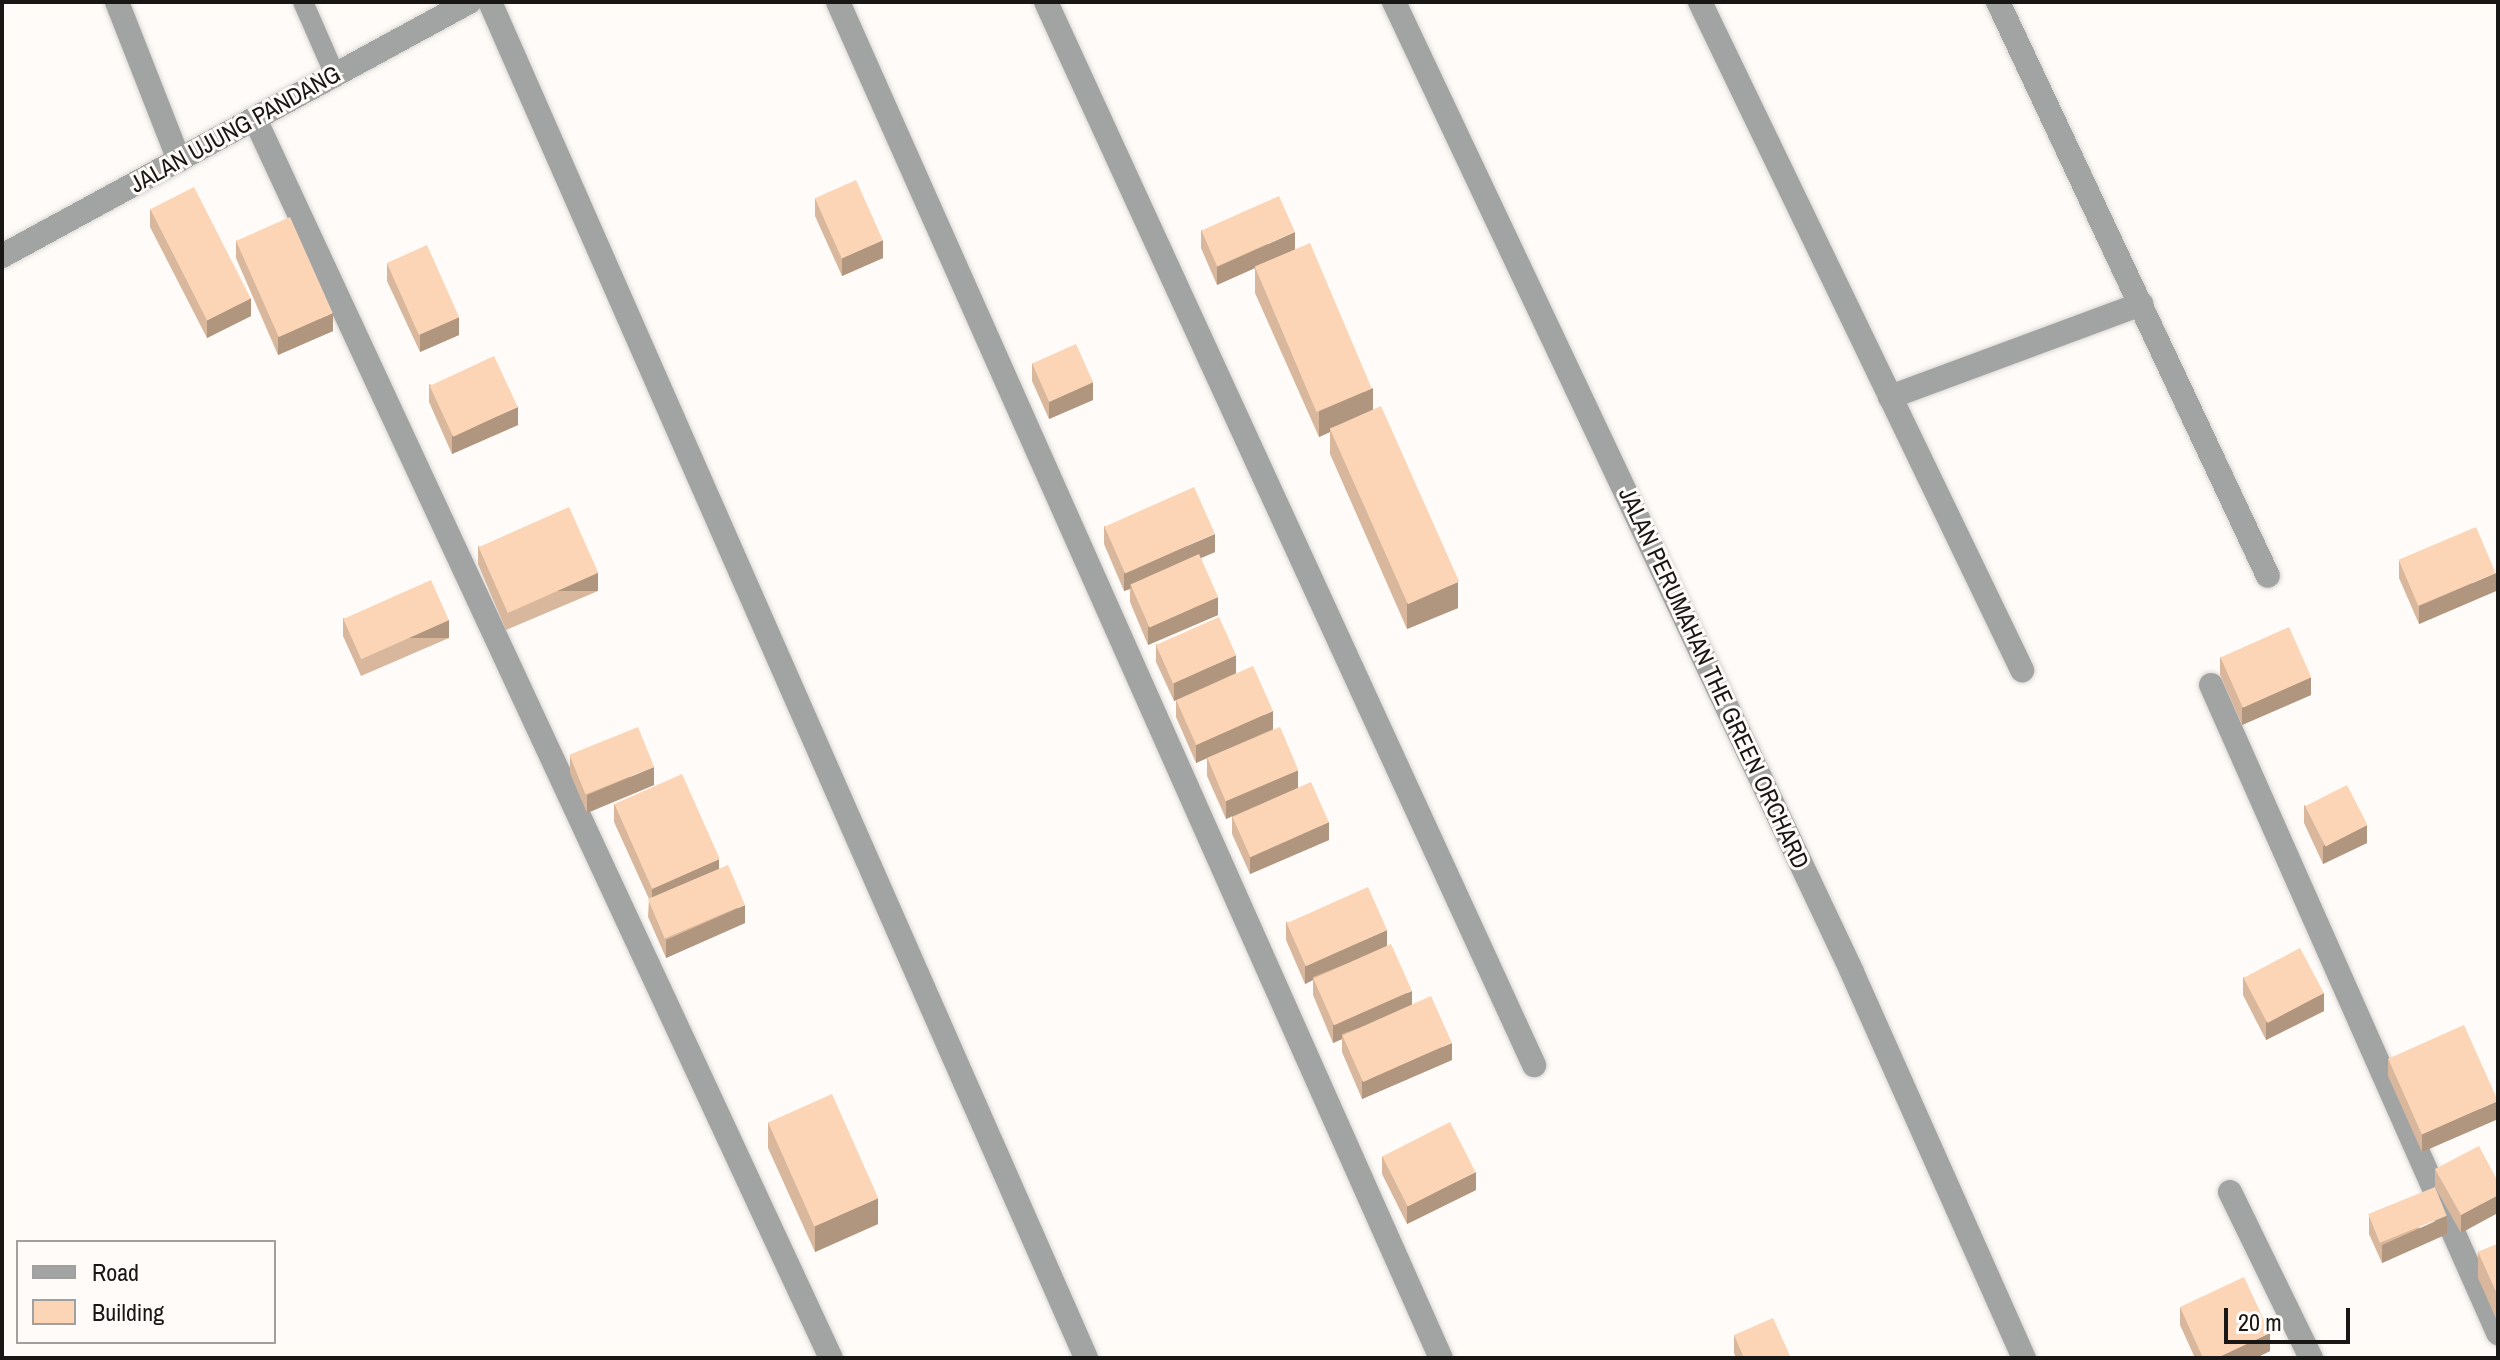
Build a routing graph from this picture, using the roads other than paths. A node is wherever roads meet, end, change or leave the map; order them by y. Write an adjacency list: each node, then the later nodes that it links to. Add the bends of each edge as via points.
1 (117, 2): 12 (street)
2 (303, 2): 10 (lane)
3 (469, 2): 10 (street, JALAN UJUNG PANDANG)
4 (490, 2): 23 (street)
5 (838, 2): 24 (street)
6 (1046, 2): 19 (street)
7 (1394, 2): 25 (street, JALAN PERUMAHAN THE GREEN ORCHARD, via 1852,972)
8 (1700, 2): 15 (street)
9 (1998, 2): 14 (street)
10 (335, 75): 11 (street, JALAN UJUNG PANDANG)
11 (255, 119): 12 (street, JALAN UJUNG PANDANG); 22 (street)
12 (179, 160): 13 (street, JALAN UJUNG PANDANG)
13 (2, 256)
14 (2141, 304): 15 (street); 16 (street)
15 (1890, 397): 17 (street)
16 (2268, 576)
17 (2022, 670)
18 (2211, 685): 21 (street)
19 (1534, 1065)
20 (2230, 1192): 26 (street)
21 (2498, 1333)
22 (831, 1358)
23 (1086, 1358)
24 (1441, 1358)
25 (2024, 1358)
26 (2311, 1358)

